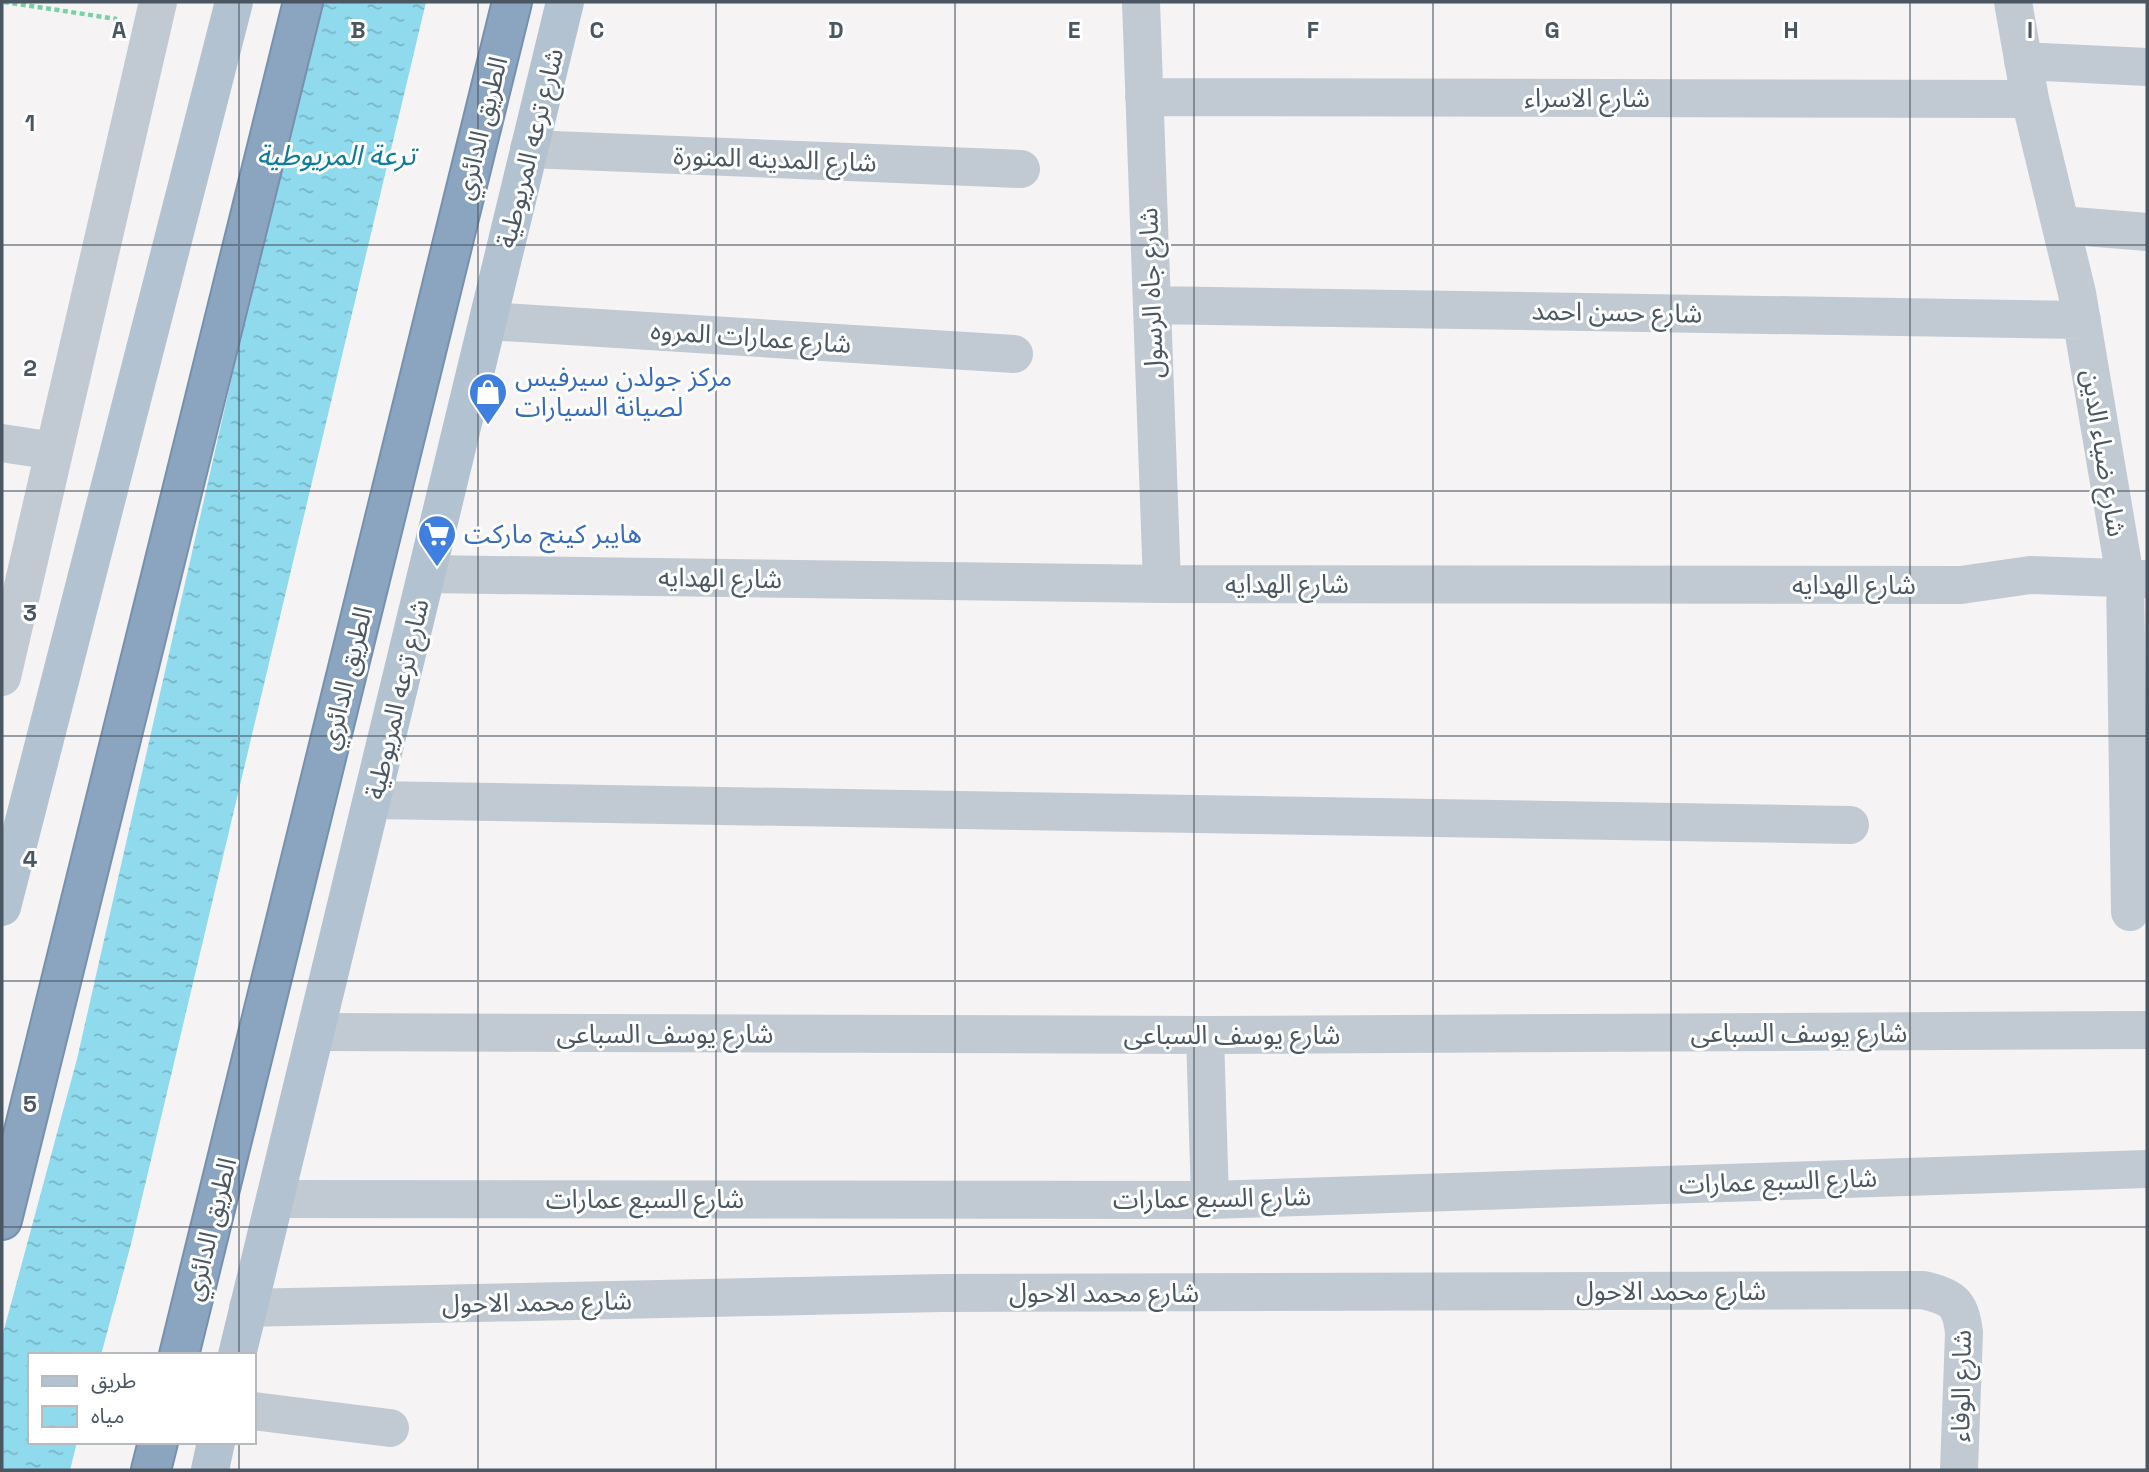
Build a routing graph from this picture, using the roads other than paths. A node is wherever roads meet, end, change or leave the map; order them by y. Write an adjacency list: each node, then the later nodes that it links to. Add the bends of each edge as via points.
1 (234, 2): 29 (main road)
2 (303, 2): 37 (highway)
3 (512, 2): 40 (highway, الطريق الدائري)
4 (565, 2): 12 (main road, شارع ترعه المريوطية)
5 (1141, 2): 10 (street, شارع جاه الرسول)
6 (2012, 2): 8 (street, شارع ضياء الدين)
7 (155, 13): 21 (street)
8 (2023, 61): 9 (street); 11 (street, شارع ضياء الدين)
9 (2147, 67)
10 (1144, 97): 11 (street, شارع الاسراء); 16 (street, شارع جاه الرسول)
11 (2030, 99): 14 (street, شارع ضياء الدين)
12 (529, 149): 13 (street, شارع المدينه المنورة); 18 (main road, شارع ترعه المريوطية)
13 (1021, 169)
14 (2061, 225): 15 (street); 17 (street, شارع ضياء الدين)
15 (2147, 232)
16 (1152, 305): 17 (street, شارع حسن احمد); 24 (street, شارع جاه الرسول)
17 (2082, 320): 23 (street, شارع ضياء الدين)
18 (488, 321): 19 (street, شارع عمارات المروه); 22 (main road, شارع ترعه المريوطية)
19 (1014, 354)
20 (2, 443): 21 (street)
21 (54, 451): 25 (street)
22 (427, 574): 24 (street, شارع الهدايه); 26 (main road, شارع ترعه المريوطية)
23 (2136, 578): 24 (street, شارع الهدايه, via 2030,575 1961,585); 28 (street, شارع ضياء الدين)
24 (1162, 584)
25 (2, 677)
26 (372, 800): 27 (street); 32 (main road, شارع ترعه المريوطية)
27 (1850, 825)
28 (2138, 828): 30 (street, شارع ضياء الدين)
29 (4, 887)
30 (2130, 912)
31 (2147, 1030): 33 (street, شارع يوسف السباعى)
32 (316, 1032): 33 (street, شارع يوسف السباعى); 35 (main road, شارع ترعه المريوطية)
33 (1205, 1035): 36 (street)
34 (2147, 1169): 36 (street, شارع السبع عمارات)
35 (275, 1199): 36 (street, شارع السبع عمارات); 39 (main road, شارع ترعه المريوطية)
36 (1210, 1200)
37 (2, 1220)
38 (1956, 1303): 39 (street, شارع محمد الاحول, via 1923,1290 1881,1290 955,1293); 48 (street, شارع الوفاء, via 1964,1333)
39 (248, 1308): 41 (main road, شارع ترعه المريوطية)
40 (179, 1353)
41 (237, 1353)
42 (256, 1411): 43 (street)
43 (390, 1428)
44 (158, 1444): 46 (highway)
45 (216, 1444): 47 (main road)
46 (151, 1470)
47 (210, 1470)
48 (1959, 1470)

